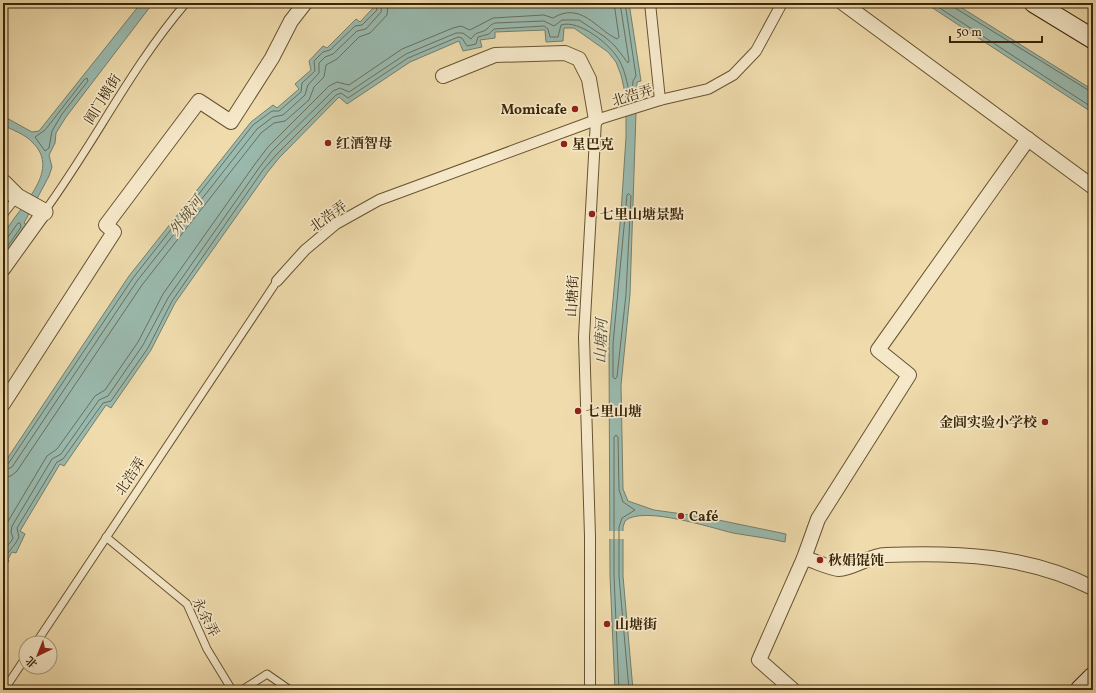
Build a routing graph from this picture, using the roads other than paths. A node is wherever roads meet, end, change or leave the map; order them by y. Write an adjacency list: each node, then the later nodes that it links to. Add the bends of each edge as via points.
1 (186, 3): 14 (lane, 阊门横街, via 133,74 58,193)
2 (305, 3): 18 (street, via 291,21 272,58 231,122 199,102 194,108 106,225 114,232)
3 (650, 3): 9 (street)
4 (782, 3): 9 (street, 北浩弄, via 756,51 733,75 708,89)
5 (842, 3): 11 (street)
6 (1034, 3): 7 (main road)
7 (1093, 39)
8 (443, 76): 10 (street, via 495,55 565,53 579,59 589,79)
9 (660, 100): 10 (street, 北浩弄)
10 (596, 120): 17 (street, 北浩弄, via 379,200 336,224 305,250); 29 (street, 山塘街, via 584,337 590,536)
11 (1028, 139): 13 (street); 20 (street, via 878,350 909,375 818,519)
12 (3, 183): 14 (street)
13 (1093, 187)
14 (30, 204): 15 (lane, 阊门横街); 16 (street)
15 (3, 215)
16 (3, 269)
17 (277, 281): 19 (lane, 北浩弄)
18 (3, 404)
19 (106, 537): 22 (lane, 北浩弄); 26 (lane, 永余弄, via 187,604 207,649)
20 (804, 558): 21 (street, via 839,569 883,555 946,554 1008,559 1069,576); 30 (street, via 759,660)
21 (1093, 588)
22 (41, 635)
23 (18, 669): 25 (lane)
24 (1093, 677): 31 (main road)
25 (4, 690)
26 (232, 690)
27 (242, 690): 28 (lane, via 267,674)
28 (290, 690)
29 (590, 690)
30 (793, 690)
31 (1080, 690)

